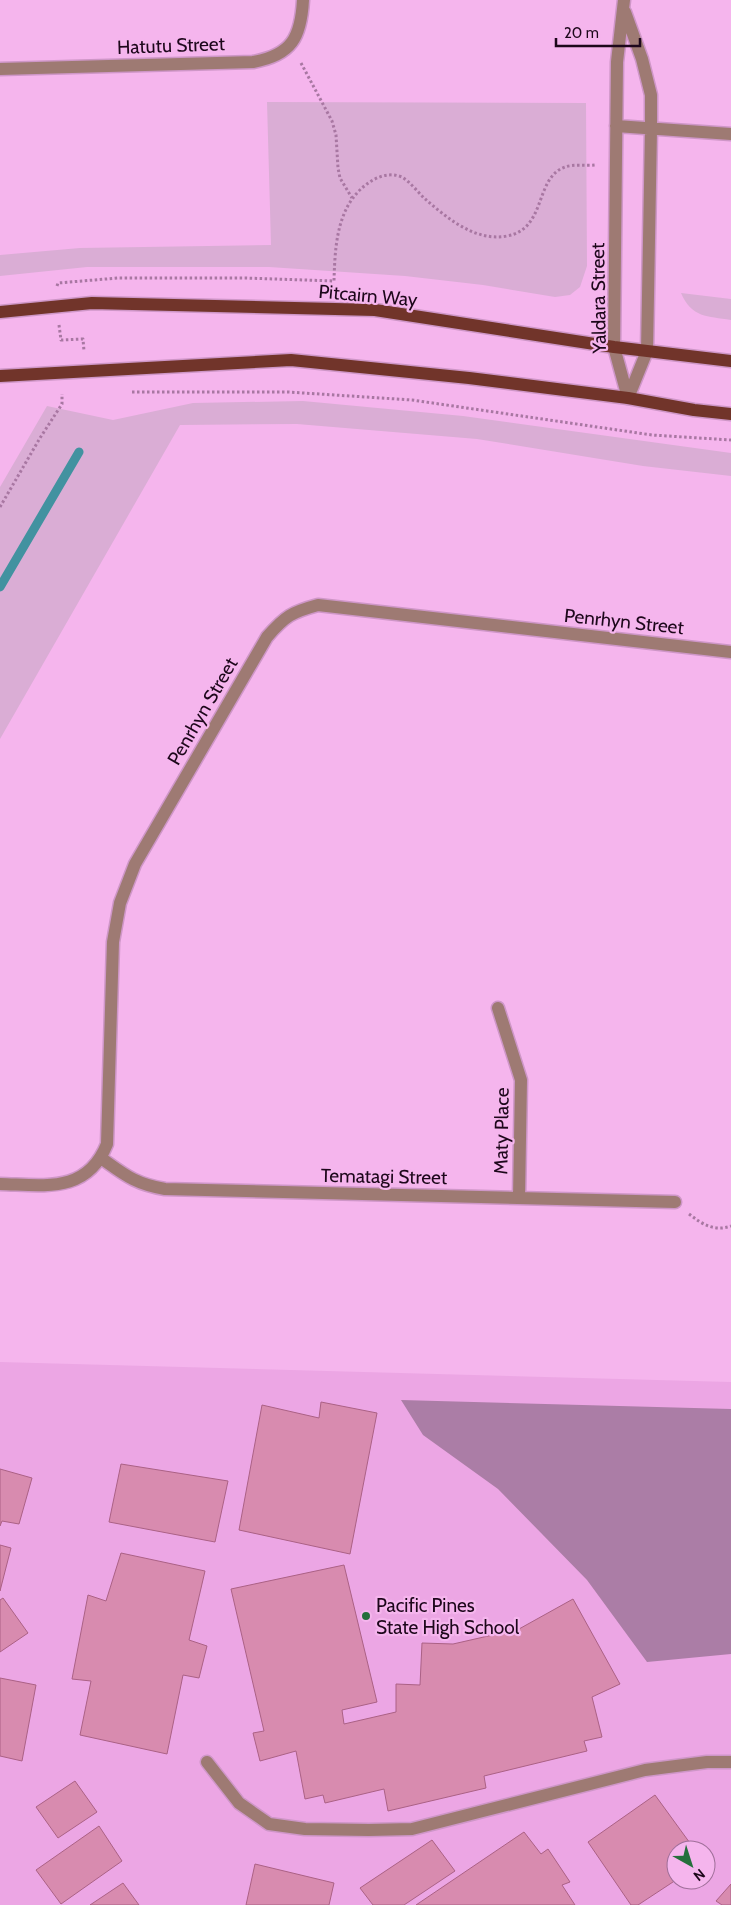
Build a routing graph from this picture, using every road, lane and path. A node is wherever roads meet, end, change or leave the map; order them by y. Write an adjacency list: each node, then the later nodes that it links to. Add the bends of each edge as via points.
1 (303, 0): 3 (street, via 298,35)
2 (624, 5): 5 (street, Yaldara Street, via 617,62); 6 (street, Yaldara Street, via 650,94)
3 (290, 45): 4 (street, Hatutu Street, via 277,56 253,62); 9 (path, via 332,121 340,178)
4 (0, 69)
5 (616, 126): 6 (street); 8 (street, Yaldara Street)
6 (651, 129): 7 (street); 13 (street, Yaldara Street)
7 (731, 134)
8 (616, 165): 9 (path, via 566,167 555,173 530,224 521,232 493,238 480,236 446,216 394,174 376,178 362,186); 12 (street, Yaldara Street)
9 (352, 198): 10 (path, via 338,228 334,281 118,278 58,283)
10 (57, 307): 11 (main road, Pitcairn Way); 12 (main road, Pitcairn Way, via 92,303 375,310); 15 (path, via 61,340 83,339)
11 (0, 312)
12 (614, 347): 13 (main road, Pitcairn Way); 21 (street, Yaldara Street)
13 (648, 351): 14 (main road, Pitcairn Way); 21 (street, Yaldara Street)
14 (731, 361)
15 (86, 371): 16 (main road); 21 (main road, via 291,360)
16 (0, 376)
17 (125, 392): 23 (path, via 288,392 412,400 652,435)
18 (62, 394): 19 (path); 20 (path); 24 (path, via 62,404)
19 (70, 394)
20 (54, 395)
21 (628, 398): 22 (main road)
22 (731, 414)
23 (731, 440)
24 (0, 506)
25 (731, 652): 27 (street, Penrhyn Street, via 318,606 296,611 280,621 267,637 135,864 120,903 113,942 107,1144)
26 (498, 1008): 29 (street, Maty Place, via 521,1080)
27 (101, 1158): 28 (street, via 83,1176 60,1185); 29 (street, Tematagi Street, via 129,1178 146,1186 165,1189)
28 (0, 1184)
29 (519, 1198): 30 (street, Tematagi Street)
30 (675, 1202): 31 (path, via 712,1228)
31 (731, 1226)
32 (208, 1762): 33 (street, via 239,1803 269,1824 305,1829 369,1830 412,1829 644,1770)
33 (731, 1762)

